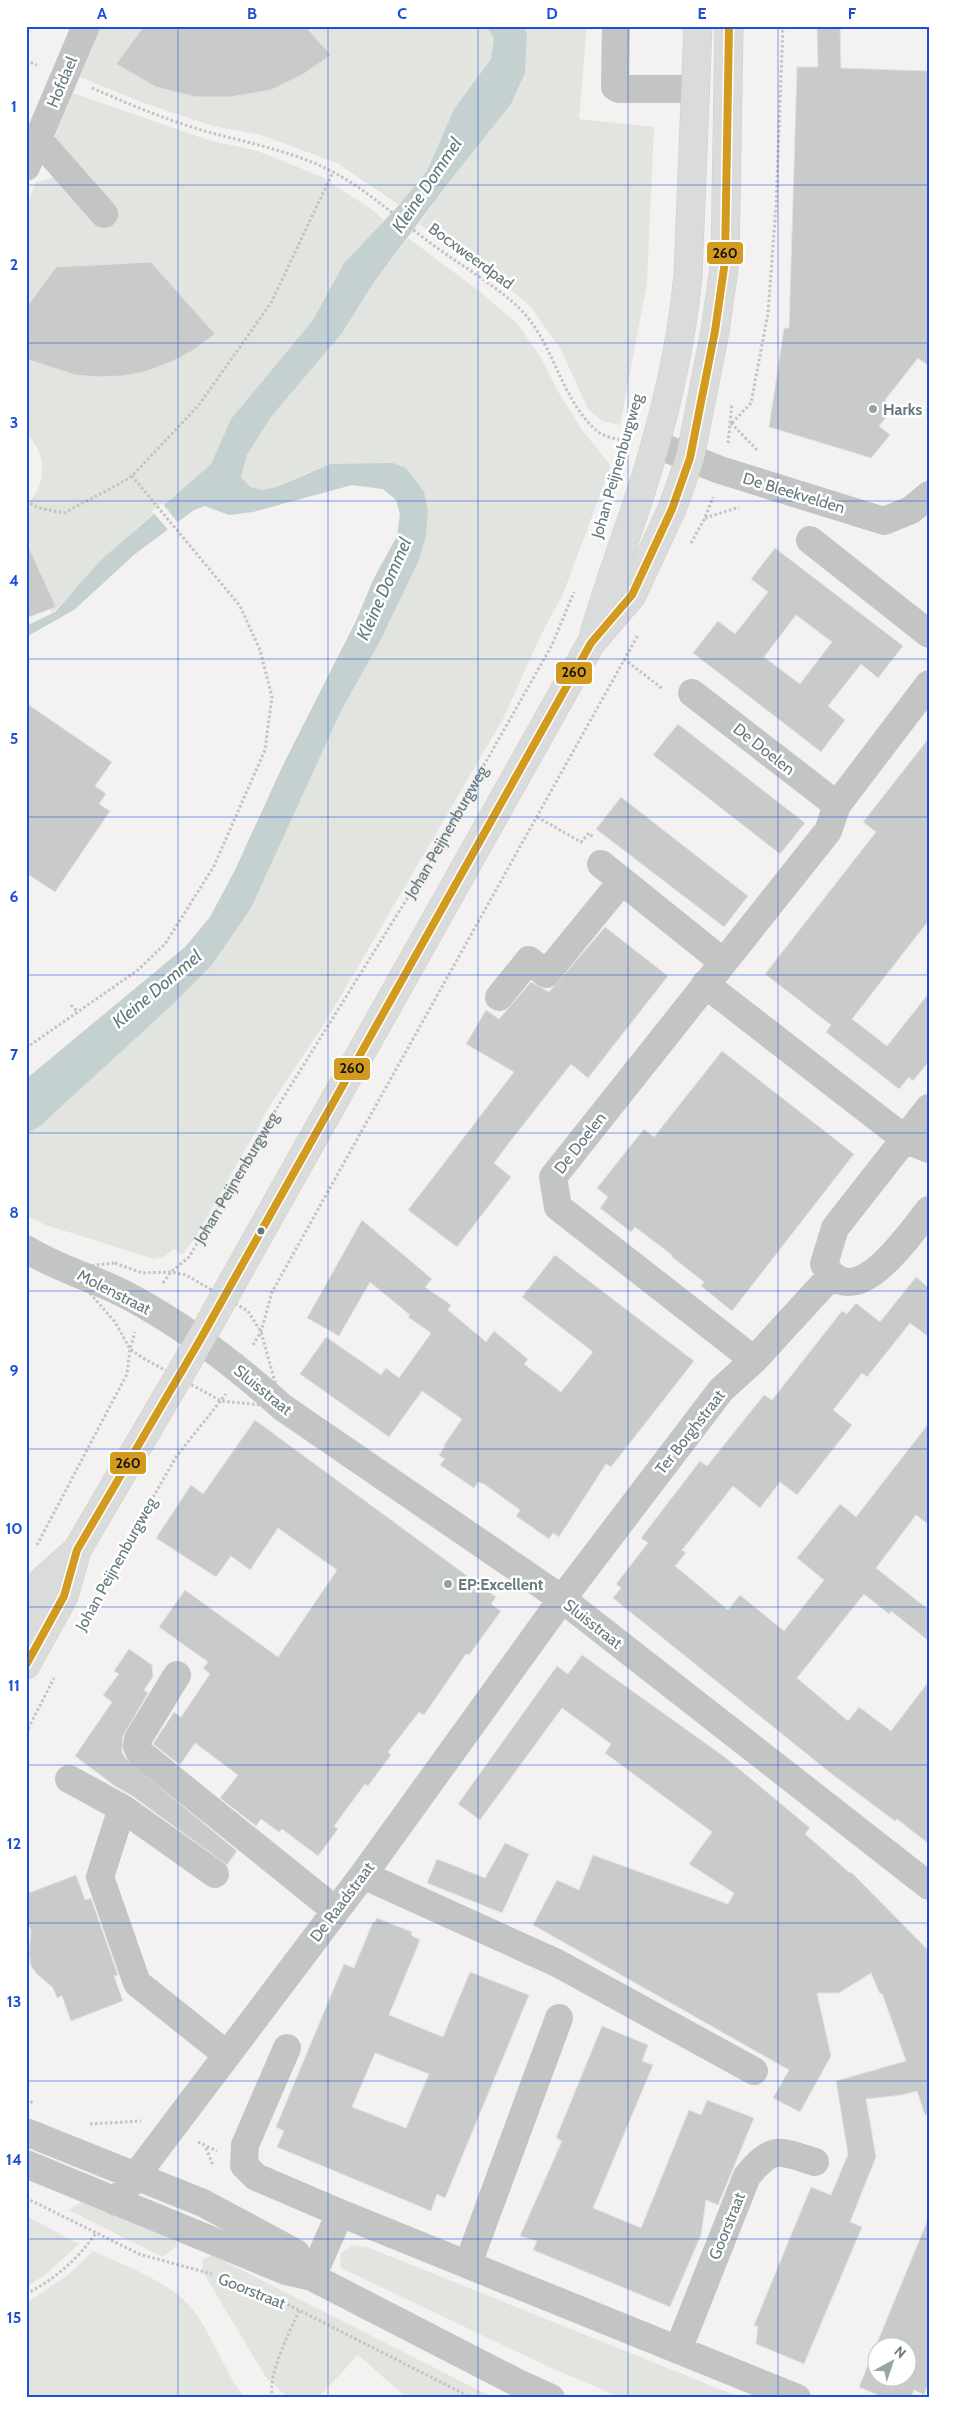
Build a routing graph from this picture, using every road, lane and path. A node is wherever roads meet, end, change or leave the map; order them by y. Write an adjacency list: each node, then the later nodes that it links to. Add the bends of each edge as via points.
1 (86, 26): 7 (street, Hofdael)
2 (616, 26): 8 (street, via 615,87)
3 (698, 26): 8 (main road, Johan Peijnenburgweg)
4 (729, 26): 17 (main road, Johan Peijnenburgweg, via 725,261)
5 (783, 26): 18 (path, via 768,313 751,403 732,423)
6 (26, 61): 7 (path, Bocxweerdpad)
7 (64, 77): 9 (street, Hofdael); 11 (path, Bocxweerdpad, via 142,109 211,133 263,144)
8 (696, 89): 15 (main road, Johan Peijnenburgweg, via 684,314)
9 (38, 139): 10 (street, Hofdael); 12 (street)
10 (26, 167)
11 (333, 172): 14 (path, Bocxweerdpad, via 385,206 518,306 538,332 575,405 598,432); 19 (path, via 271,302 198,406)
12 (104, 214)
13 (628, 433): 14 (path, Johan Peijnenburgweg)
14 (626, 442): 16 (path, Johan Peijnenburgweg)
15 (655, 444): 17 (street, De Bleekvelden); 27 (main road, Johan Peijnenburgweg)
16 (624, 450)
17 (690, 458): 18 (street, De Bleekvelden); 27 (main road, Johan Peijnenburgweg, via 672,509 632,595)
18 (720, 470): 20 (street, De Bleekvelden, via 884,521 911,510); 23 (path, via 705,518)
19 (132, 476): 21 (path, via 64,513 39,508); 38 (path, via 240,606 260,650 272,698 265,750 214,866 183,919 165,944 138,970)
20 (929, 495)
21 (26, 501)
22 (810, 540): 26 (street)
23 (686, 552)
24 (577, 585): 45 (path, Johan Peijnenburgweg, via 552,645 420,878 188,1257 171,1272)
25 (639, 634): 28 (path, Johan Peijnenburgweg)
26 (929, 634)
27 (591, 643): 46 (main road, Johan Peijnenburgweg)
28 (624, 659): 30 (path, via 682,704); 32 (path, Johan Peijnenburgweg)
29 (929, 684): 31 (street, De Doelen)
30 (692, 693): 31 (street, De Doelen)
31 (836, 805): 34 (street, De Doelen, via 828,830)
32 (537, 817): 33 (path, via 581,842 589,833 610,851); 48 (path, Johan Peijnenburgweg, via 272,1292 261,1332)
33 (611, 872): 34 (street); 36 (street, via 546,974 529,960)
34 (723, 962): 35 (street, De Doelen)
35 (705, 984): 41 (street); 47 (street, De Doelen, via 553,1177 558,1207)
36 (500, 997)
37 (71, 1005): 38 (path)
38 (78, 1012): 39 (path)
39 (26, 1048)
40 (929, 1108): 41 (street)
41 (917, 1144): 44 (street, via 835,1228 824,1264)
42 (929, 1210): 44 (street, via 885,1264 864,1279 846,1282)
43 (26, 1249): 45 (street, Molenstraat)
44 (831, 1276): 47 (street, Ter Borghstraat)
45 (147, 1308): 46 (street, Molenstraat); 49 (path, Johan Peijnenburgweg, via 135,1331 127,1374)
46 (200, 1340): 48 (street, Sluisstraat); 50 (main road, Johan Peijnenburgweg)
47 (754, 1360): 51 (street, Ter Borghstraat, via 721,1390)
48 (239, 1371): 51 (street, Sluisstraat, via 282,1407); 52 (path, Johan Peijnenburgweg, via 221,1401 176,1457)
49 (36, 1548)
50 (77, 1550): 53 (main road, Johan Peijnenburgweg, via 40,1583); 54 (main road, Johan Peijnenburgweg, via 64,1596)
51 (562, 1599): 61 (street, De Raadstraat); 62 (street, Sluisstraat)
52 (91, 1606)
53 (26, 1614)
54 (26, 1665)
55 (56, 1674): 57 (path)
56 (177, 1675): 63 (street, via 138,1739 140,1753)
57 (26, 1733)
58 (69, 1779): 59 (street)
59 (122, 1808): 60 (street); 66 (street, via 100,1877 137,1983)
60 (215, 1874)
61 (362, 1876): 63 (street, De Raadstraat); 67 (street, via 557,1963)
62 (929, 1886)
63 (336, 1910): 66 (street, De Raadstraat)
64 (559, 2018): 78 (street)
65 (287, 2048): 76 (street, via 245,2145 244,2165 256,2177)
66 (226, 2054): 73 (street, De Raadstraat)
67 (754, 2071)
68 (26, 2132): 73 (street, Goorstraat)
69 (206, 2148): 72 (path)
70 (815, 2162): 84 (street, Goorstraat, via 780,2152 763,2157 747,2176)
71 (26, 2164): 75 (street, Goorstraat)
72 (213, 2166)
73 (134, 2177): 75 (street, De Raadstraat); 80 (street, Goorstraat, via 203,2204 296,2253)
74 (26, 2198): 77 (path, Goorstraat)
75 (116, 2202): 80 (street, Goorstraat, via 286,2272)
76 (340, 2213): 78 (street); 80 (street)
77 (96, 2233): 79 (path, Goorstraat, via 139,2254); 81 (path, via 66,2268)
78 (468, 2264): 84 (street)
79 (220, 2276)
80 (312, 2276): 87 (street, Goorstraat)
81 (26, 2294)
82 (278, 2299): 83 (path, Goorstraat)
83 (299, 2311): 85 (path, via 274,2372 270,2389); 86 (path, Goorstraat)
84 (678, 2350): 88 (street)
85 (273, 2398)
86 (472, 2398)
87 (552, 2398)
88 (797, 2398)

